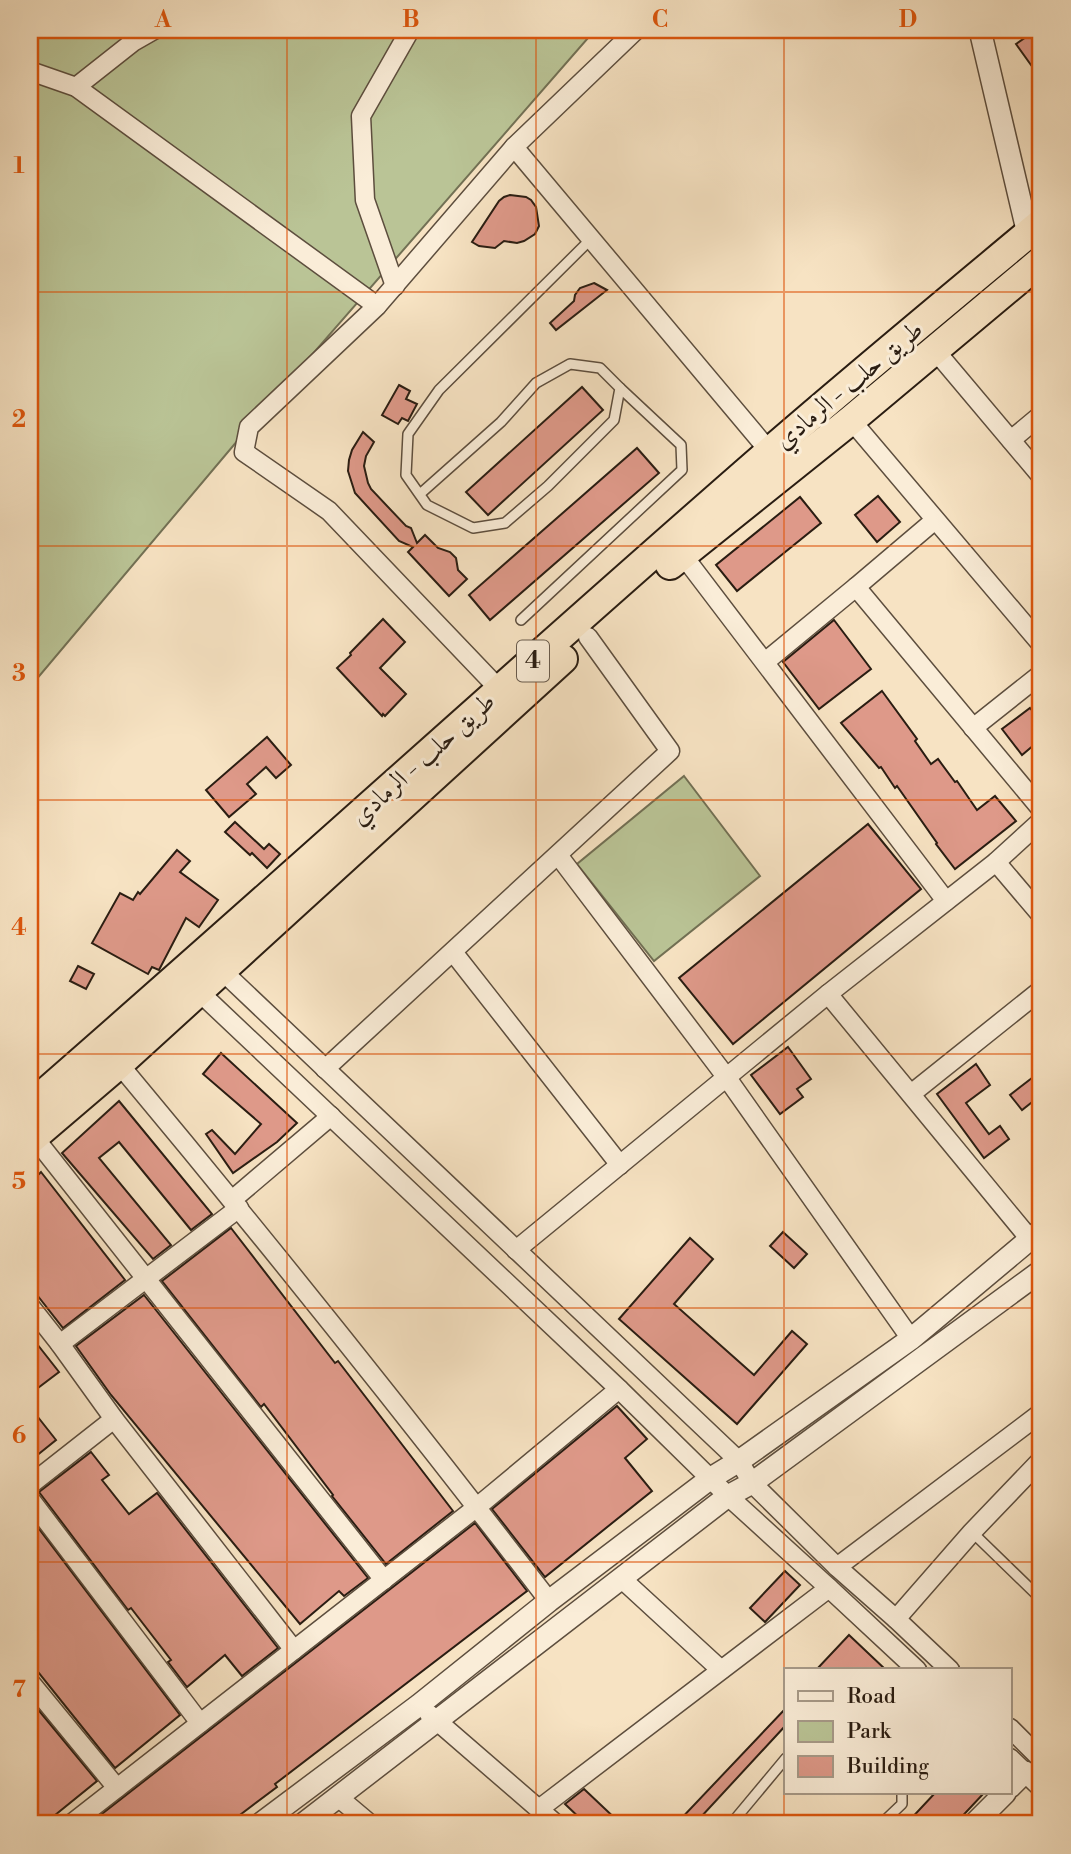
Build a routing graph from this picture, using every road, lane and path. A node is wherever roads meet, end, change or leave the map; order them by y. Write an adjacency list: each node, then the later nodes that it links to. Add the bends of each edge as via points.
1 (154, 30): 6 (street)
2 (411, 30): 11 (street, via 361,116 365,200)
3 (636, 30): 7 (street)
4 (980, 30): 8 (street)
5 (30, 71): 6 (street)
6 (76, 87): 12 (street)
7 (514, 147): 9 (street); 11 (street)
8 (1035, 228): 18 (highway, طريق حلب - الرمادي / 4)
9 (592, 238): 18 (street); 20 (lane, via 439,390 408,434 406,475)
10 (1041, 261): 13 (highway, طريق حلب - الرمادي / 4)
11 (395, 286): 12 (street)
12 (377, 306): 29 (street, via 248,428 244,453 329,511)
13 (934, 349): 16 (highway, طريق حلب - الرمادي / 4); 17 (street)
14 (620, 388): 20 (lane, via 600,368 570,364 536,383 501,422); 20 (lane, via 614,420 505,523 473,528 427,505); 24 (lane, via 681,445 682,470)
15 (1041, 415): 17 (street)
16 (851, 420): 21 (street); 22 (highway, طريق حلب - الرمادي / 4)
17 (1011, 440): 19 (street)
18 (770, 452): 29 (highway, طريق حلب - الرمادي / 4)
19 (1041, 476)
20 (419, 494)
21 (935, 520): 23 (street); 26 (street)
22 (682, 554): 25 (highway, طريق حلب - الرمادي / 4); 27 (street)
23 (856, 587): 27 (street); 30 (street)
24 (521, 620)
25 (588, 637): 33 (street, via 670,751); 38 (highway, طريق حلب - الرمادي / 4)
26 (1041, 644)
27 (765, 662): 35 (street)
28 (1041, 674): 30 (street)
29 (500, 690): 38 (highway, طريق حلب - الرمادي / 4)
30 (973, 729): 31 (street)
31 (1041, 809)
32 (1041, 821): 34 (street)
33 (558, 855): 37 (street); 44 (street)
34 (996, 862): 35 (street); 36 (street)
35 (946, 901): 41 (street)
36 (1041, 915)
37 (453, 952): 43 (street); 49 (street)
38 (213, 962): 39 (highway, طريق حلب - الرمادي / 4); 43 (street)
39 (189, 983): 42 (highway, طريق حلب - الرمادي / 4); 46 (highway, طريق حلب - الرمادي / 4); 47 (street)
40 (1041, 990): 45 (street)
41 (828, 993): 44 (street); 45 (street)
42 (119, 1063): 48 (highway, طريق حلب - الرمادي / 4); 50 (street)
43 (325, 1069): 52 (street)
44 (727, 1078): 49 (street); 56 (street)
45 (911, 1094): 51 (street)
46 (30, 1106)
47 (331, 1116): 50 (street); 58 (street)
48 (32, 1138): 54 (street)
49 (620, 1165): 52 (street)
50 (236, 1204): 54 (street); 68 (street)
51 (1035, 1234): 56 (street)
52 (516, 1250): 61 (street)
53 (1041, 1272): 64 (street)
54 (145, 1279): 57 (street); 72 (street)
55 (32, 1313): 57 (street)
56 (911, 1339): 61 (street)
57 (60, 1344): 60 (street)
58 (619, 1388): 63 (street); 68 (street)
59 (1041, 1413): 70 (street)
60 (114, 1419): 65 (street); 77 (street)
61 (739, 1461): 63 (street); 64 (street)
62 (1039, 1468): 69 (street)
63 (710, 1478): 66 (street); 75 (street)
64 (752, 1483): 66 (street); 70 (street)
65 (30, 1485)
66 (728, 1496): 71 (street); 73 (street)
67 (30, 1499): 84 (street)
68 (477, 1507): 72 (street); 75 (street)
69 (972, 1532): 74 (lane); 76 (street)
70 (837, 1567): 76 (street)
71 (622, 1579): 80 (street); 83 (street)
72 (384, 1580): 77 (street)
73 (830, 1588): 78 (street); 80 (street)
74 (1041, 1598)
75 (549, 1601): 82 (street)
76 (896, 1619): 79 (street)
77 (294, 1650): 84 (street)
78 (915, 1668)
79 (948, 1668)
80 (721, 1670): 94 (street)
81 (30, 1682): 89 (street)
82 (419, 1705): 83 (street); 96 (street)
83 (437, 1720): 93 (street); 94 (street)
84 (200, 1723): 89 (street)
85 (1012, 1730): 86 (street)
86 (1041, 1759)
87 (784, 1760): 100 (lane)
88 (1015, 1773): 90 (street)
89 (117, 1788): 95 (street)
90 (1041, 1788)
91 (902, 1794): 101 (lane, via 902,1804)
92 (1003, 1794): 102 (street)
93 (338, 1797): 97 (street); 98 (street)
94 (539, 1809): 99 (street)
95 (71, 1824)
96 (260, 1824)
97 (303, 1824)
98 (370, 1824)
99 (556, 1824)
100 (731, 1824)
101 (881, 1824)
102 (974, 1824)

